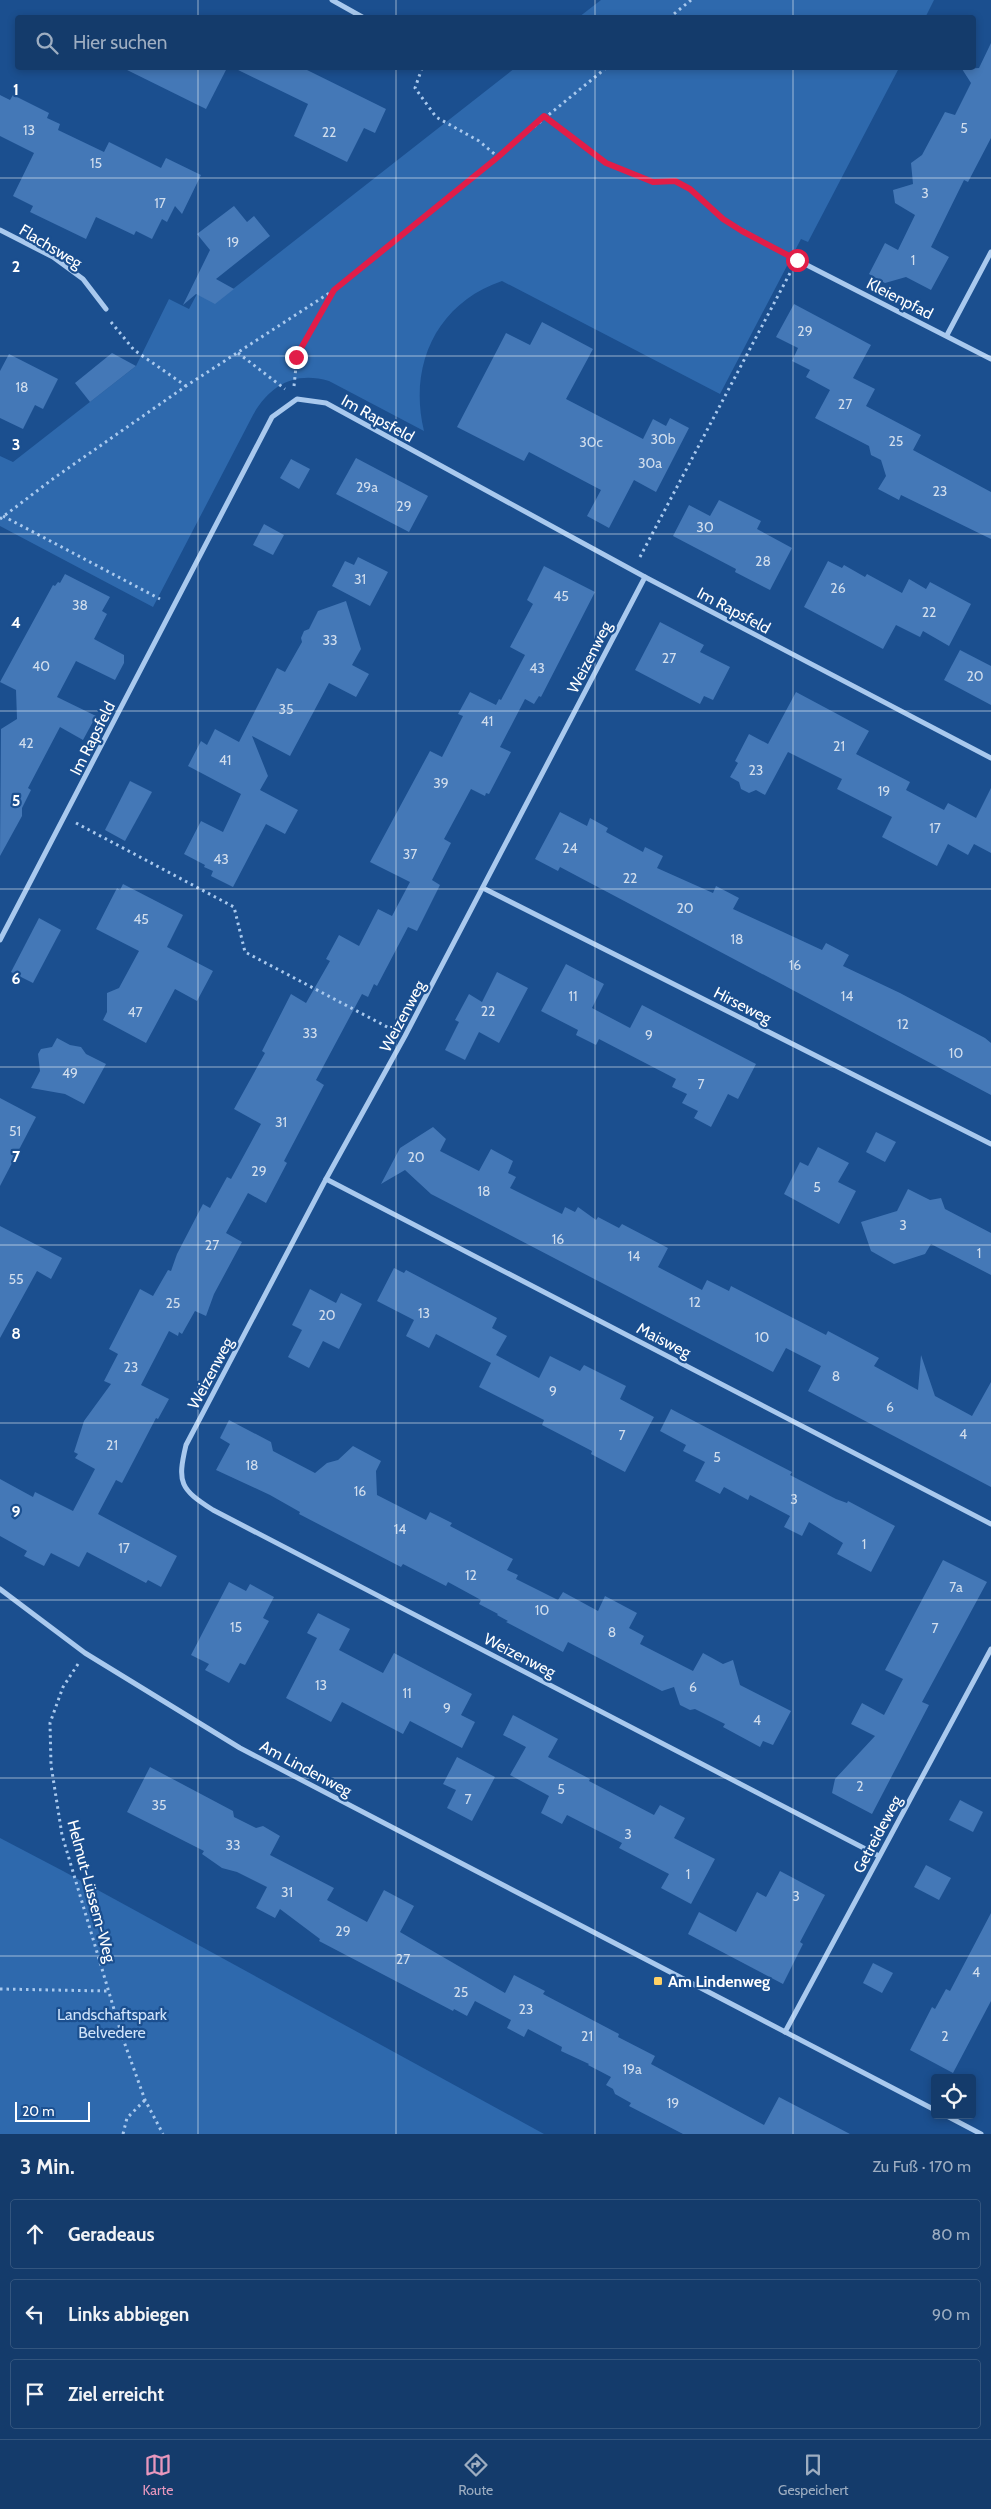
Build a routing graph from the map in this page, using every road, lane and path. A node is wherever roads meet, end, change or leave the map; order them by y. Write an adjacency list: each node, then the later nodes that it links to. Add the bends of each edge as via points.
1 (332, 0): 3 (street)
2 (691, 0): 4 (path)
3 (359, 15)
4 (673, 15)
5 (421, 70): 8 (path, via 415,88 436,117 479,141)
6 (603, 70): 7 (path)
7 (544, 116): 8 (path); 11 (path, via 606,163 653,182 675,181 690,189 735,227)
8 (498, 157): 12 (path)
9 (0, 230): 13 (street, Flachsweg, via 53,257 82,279)
10 (991, 252): 14 (street)
11 (797, 260): 14 (street, Kleienpfad); 20 (path)
12 (334, 290): 15 (path); 18 (path, via 296,357 293,381)
13 (106, 309): 17 (path, via 114,328 134,350)
14 (947, 335): 16 (street, Kleienpfad)
15 (238, 353): 17 (path); 18 (path)
16 (991, 359)
17 (186, 386): 19 (path)
18 (297, 399): 20 (street, Im Rapsfeld, via 326,403); 22 (street, Im Rapsfeld, via 272,417)
19 (2, 518): 22 (path)
20 (632, 571): 21 (street, Im Rapsfeld)
21 (644, 577): 23 (street, Im Rapsfeld); 25 (street, Weizenweg)
22 (174, 607): 24 (street, Im Rapsfeld)
23 (991, 758)
24 (64, 818): 26 (street, Im Rapsfeld); 27 (path, via 234,907 245,952)
25 (484, 888): 27 (street, Weizenweg); 28 (street, Hirseweg)
26 (0, 940)
27 (405, 1036): 29 (street, Weizenweg)
28 (991, 1144)
29 (326, 1179): 30 (street, Maisweg); 34 (street, Weizenweg, via 186,1445 180,1468 183,1485 193,1498)
30 (991, 1524)
31 (0, 1588): 33 (street, Am Lindenweg)
32 (991, 1649): 34 (street, Getreideweg)
33 (85, 1653): 36 (path, Helmut-Lüssem-Weg, via 63,1687 50,1723 51,1765 62,1835); 37 (street, Am Lindenweg, via 240,1748)
34 (879, 1856): 37 (street, Getreideweg)
35 (0, 1989): 36 (path)
36 (107, 1992): 38 (path, Helmut-Lüssem-Weg)
37 (785, 2032): 39 (street, Am Lindenweg)
38 (145, 2100): 41 (path, via 127,2118); 42 (path, Helmut-Lüssem-Weg)
39 (931, 2108)
40 (953, 2119): 43 (street)
41 (123, 2134)
42 (163, 2134)
43 (981, 2134)

